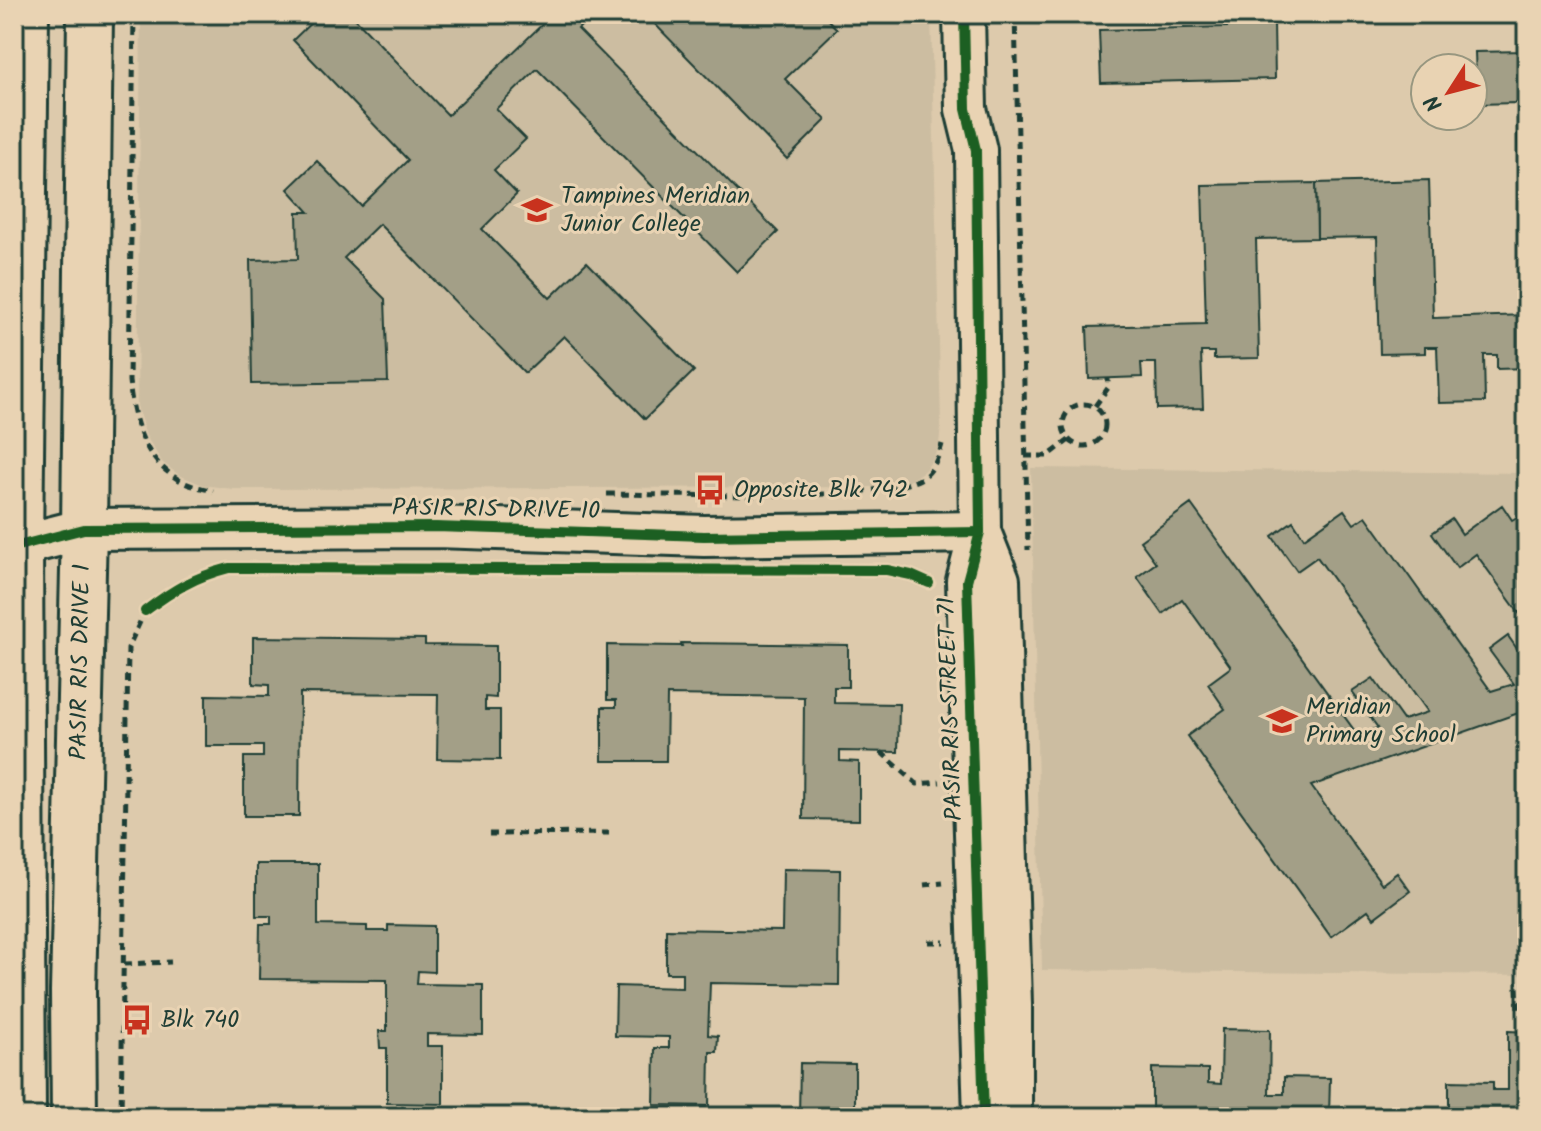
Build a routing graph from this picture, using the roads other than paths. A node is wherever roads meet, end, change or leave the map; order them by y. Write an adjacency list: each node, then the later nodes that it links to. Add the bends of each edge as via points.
1 (26, 14): 6 (main road)
2 (90, 14): 7 (main road, PASIR RIS DRIVE 1)
3 (964, 14): 5 (street, PASIR RIS STREET 71, via 966,109)
4 (987, 14): 5 (street, PASIR RIS STREET 71, via 989,106)
5 (976, 150): 8 (street, PASIR RIS STREET 71)
6 (17, 500): 7 (street, PASIR RIS DRIVE 10); 9 (main road)
7 (84, 529): 8 (street, PASIR RIS DRIVE 10, via 436,527 704,536); 9 (street, PASIR RIS DRIVE 10); 11 (main road, PASIR RIS DRIVE 1)
8 (980, 532): 12 (street, PASIR RIS STREET 71, via 967,581); 13 (street, PASIR RIS STREET 71, via 999,580)
9 (17, 547): 10 (main road)
10 (23, 1117)
11 (74, 1117)
12 (984, 1117)
13 (1011, 1117)

